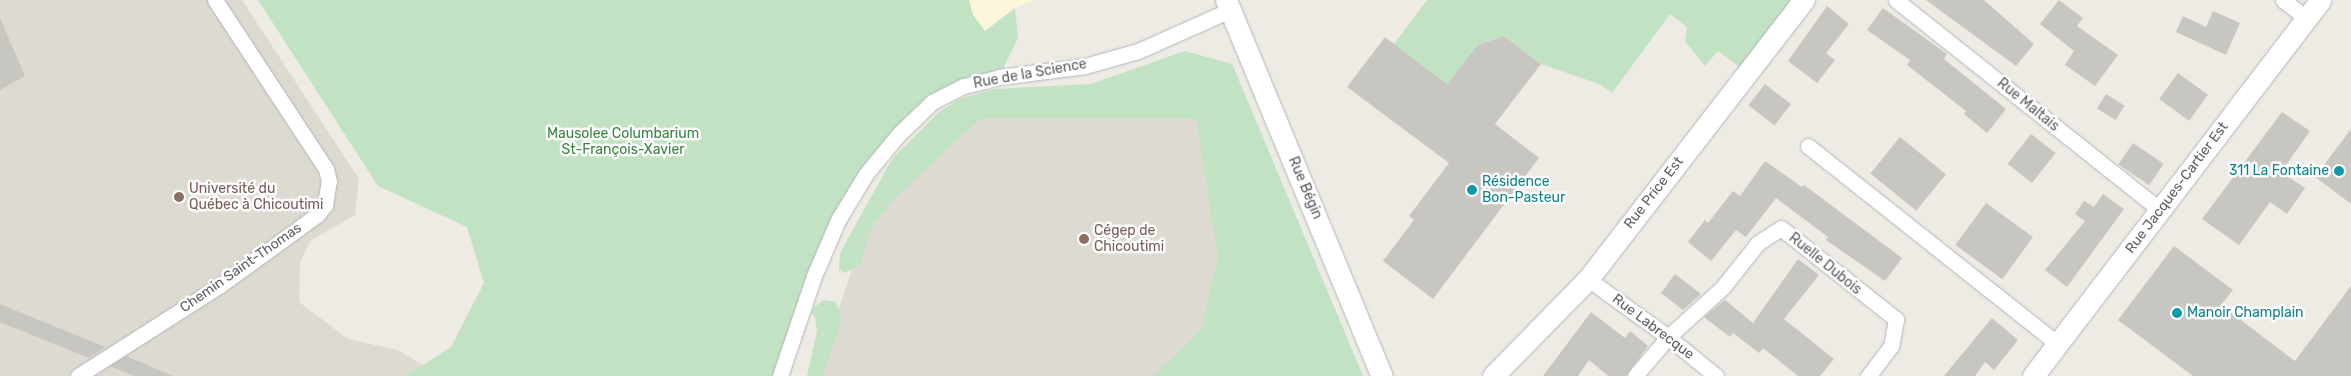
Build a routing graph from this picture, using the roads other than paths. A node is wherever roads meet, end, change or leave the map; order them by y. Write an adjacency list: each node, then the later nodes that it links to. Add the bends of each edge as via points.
1 (214, 0): 13 (street, Chemin Saint-Thomas, via 326,169 329,187 325,205 317,215 219,286)
2 (1804, 0): 10 (street, Rue Price Est)
3 (1896, 0): 9 (street, Rue Maltais)
4 (2283, 0): 7 (street)
5 (2320, 0): 7 (street, Rue Jacques-Cartier Est)
6 (1228, 5): 14 (street, Rue de la Science, via 1138,51 1085,66 999,77 964,86 932,102 898,135 871,168 838,220 814,276); 15 (street, Rue Bégin)
7 (2306, 18): 9 (street, Rue Jacques-Cartier Est)
8 (1808, 146): 12 (street)
9 (2160, 210): 12 (street, Rue Jacques-Cartier Est)
10 (1588, 279): 11 (street, Rue Labrecque); 16 (street, Rue Price Est)
11 (1668, 336): 17 (street); 18 (street, Rue Labrecque); 19 (street, Ruelle Dubois, via 1723,287 1758,242 1781,228 1896,319 1891,346)
12 (2058, 344): 20 (street, Rue Jacques-Cartier Est)
13 (78, 376)
14 (780, 376)
15 (1382, 376)
16 (1493, 376)
17 (1634, 376)
18 (1716, 376)
19 (1868, 376)
20 (2033, 376)

